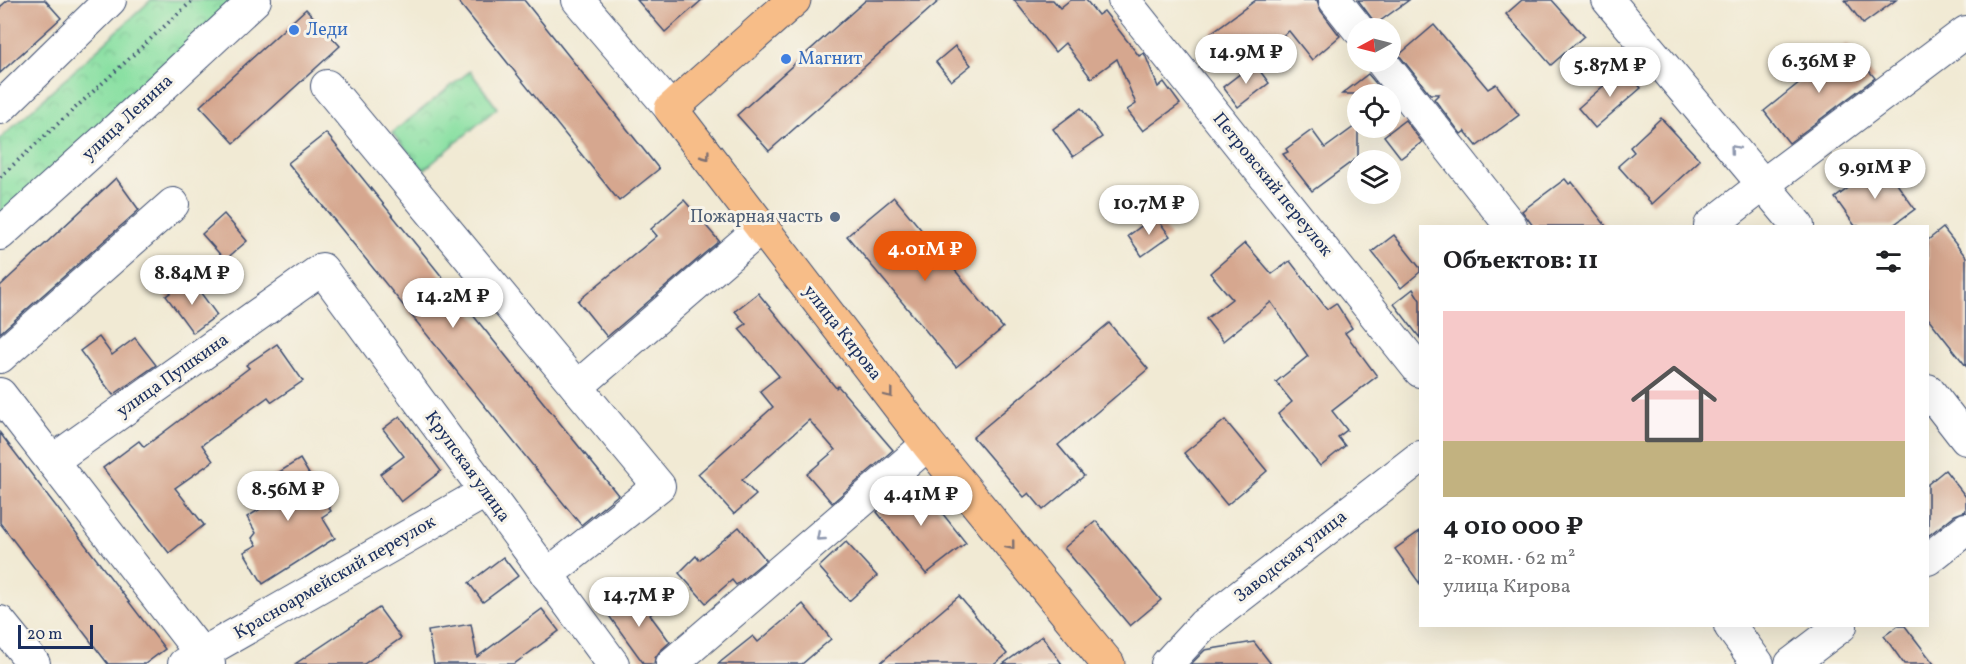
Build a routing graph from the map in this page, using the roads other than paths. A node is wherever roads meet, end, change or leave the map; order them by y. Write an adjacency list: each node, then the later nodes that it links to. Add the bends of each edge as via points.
1 (255, 0): 20 (street, улица Ленина)
2 (578, 0): 13 (street, улица Кирова)
3 (794, 0): 13 (main road)
4 (1124, 0): 23 (street, Петровский переулок)
5 (1335, 0): 8 (street)
6 (1608, 0): 14 (street, one-way to 6)
7 (90, 6): 12 (street)
8 (1349, 18)
9 (1966, 32): 14 (street)
10 (1390, 72): 16 (street)
11 (327, 86): 24 (street)
12 (0, 108)
13 (671, 110): 19 (main road, улица Кирова, one-way to 19)
14 (1764, 184): 17 (street); 18 (street)
15 (172, 204): 22 (street)
16 (1510, 225)
17 (1711, 225)
18 (1797, 225)
19 (761, 228): 24 (street); 28 (main road, улица Кирова, one-way to 28)
20 (0, 234)
21 (322, 269): 30 (street, улица Пушкина); 31 (street, Крупская улица)
22 (0, 357)
23 (1419, 370)
24 (577, 387): 34 (street, via 659,486)
25 (1929, 391): 27 (street)
26 (0, 395): 30 (street)
27 (1966, 439)
28 (928, 444): 41 (street, one-way to 41); 42 (main road, улица Кирова, one-way to 42)
29 (1419, 458): 43 (street, Заводская улица, via 1203,625)
30 (52, 461): 38 (street)
31 (485, 492): 34 (street, Крупская улица); 38 (street, Красноармейский переулок)
32 (1966, 529): 33 (street)
33 (1929, 558)
34 (547, 575): 40 (street, Крупская улица)
35 (0, 622): 39 (street)
36 (1731, 627): 44 (street)
37 (1840, 627): 45 (street)
38 (198, 661)
39 (34, 664)
40 (613, 664)
41 (672, 664)
42 (1108, 664)
43 (1167, 664)
44 (1758, 664)
45 (1791, 664)

